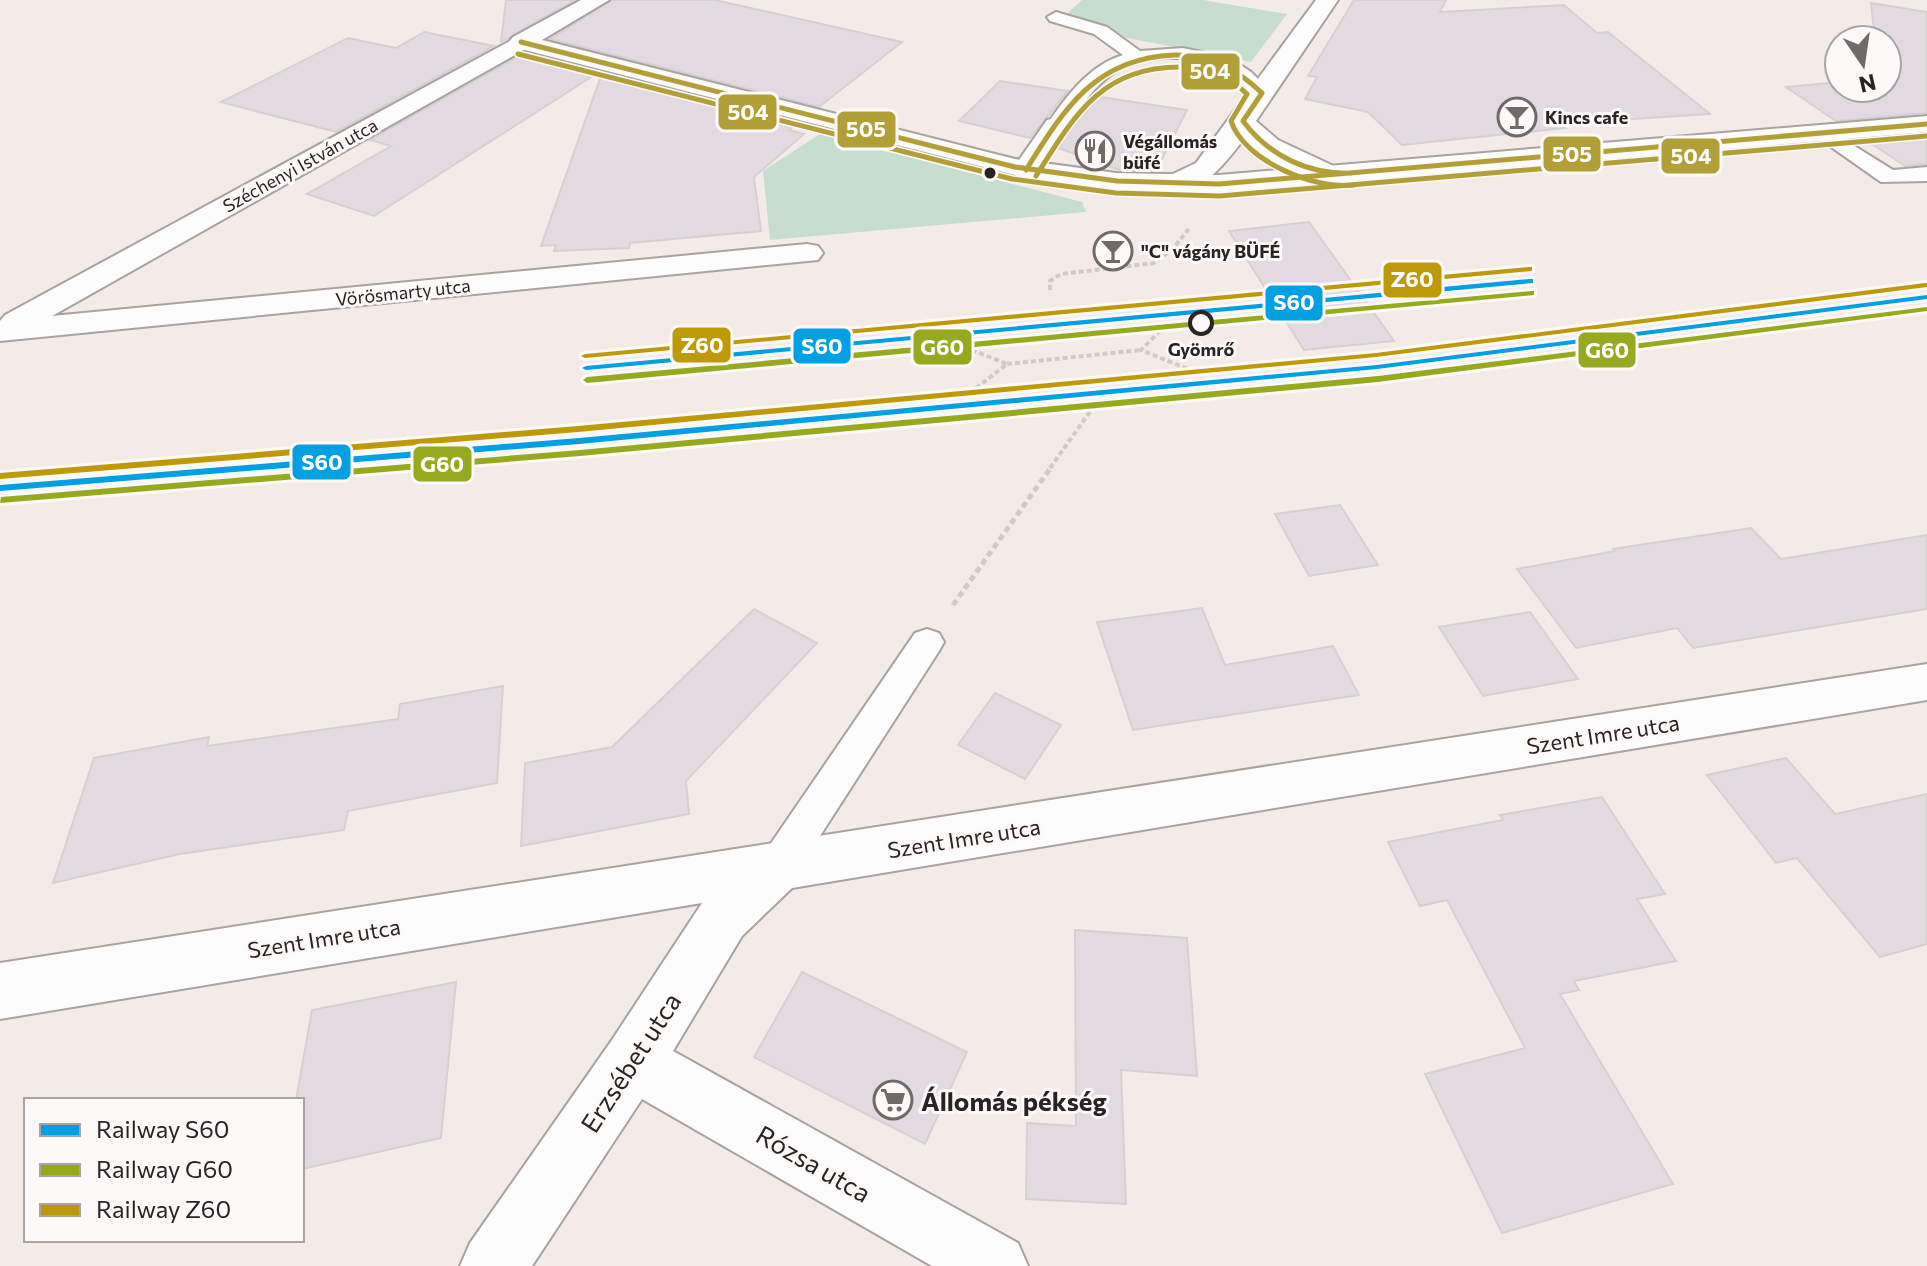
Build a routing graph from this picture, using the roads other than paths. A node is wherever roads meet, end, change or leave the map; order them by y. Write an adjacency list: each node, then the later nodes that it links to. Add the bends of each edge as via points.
1 (598, 0): 4 (street, Széchenyi István utca)
2 (1327, 0): 6 (street)
3 (1056, 17): 5 (lane, via 1088,23 1115,37)
4 (521, 42): 11 (street); 16 (street, Széchenyi István utca)
5 (1137, 58): 6 (lane, via 1188,55 1222,61); 7 (lane, via 1114,65 1096,79)
6 (1262, 93): 8 (street)
7 (1063, 117): 11 (street)
8 (1243, 121): 13 (street, via 1247,131 1264,143); 14 (street, via 1206,169)
9 (1927, 124): 10 (street)
10 (1824, 133): 12 (lane, via 1889,177); 13 (street)
11 (1026, 170): 14 (street, via 1066,179)
12 (1927, 174)
13 (1330, 175): 14 (street)
14 (1170, 186)
15 (807, 253): 16 (street, Vörösmarty utca)
16 (0, 330)
17 (927, 642): 19 (lane)
18 (1927, 682): 19 (street, Szent Imre utca)
19 (777, 868): 20 (street, Szent Imre utca); 21 (street, Erzsébet utca, via 723,918)
20 (0, 991)
21 (633, 1061): 22 (street, Erzsébet utca); 23 (street, Rózsa utca)
22 (493, 1266)
23 (995, 1266)

